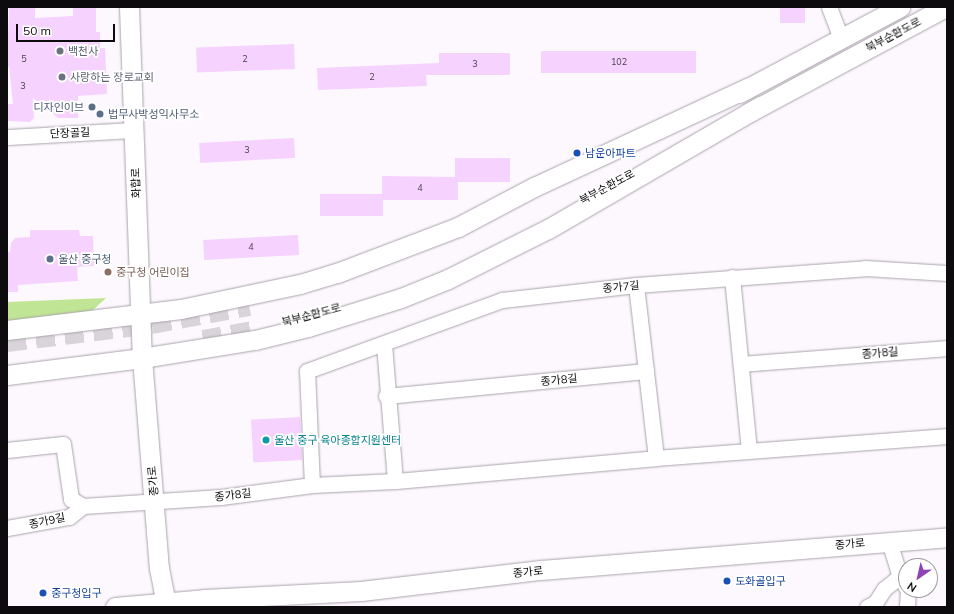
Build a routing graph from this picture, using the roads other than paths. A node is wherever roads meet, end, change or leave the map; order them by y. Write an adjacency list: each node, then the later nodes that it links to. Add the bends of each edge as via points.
1 (129, 7): 8 (main road, 화합로)
2 (829, 7): 5 (street)
3 (900, 7): 5 (main road, 북부순환도로)
4 (946, 7): 7 (main road, 북부순환도로)
5 (841, 39): 6 (main road, 북부순환도로)
6 (749, 87): 13 (main road, 북부순환도로, via 464,235 342,281); 14 (main road, via 534,187 458,227 384,256 300,284)
7 (760, 106): 16 (main road, 북부순환도로, via 444,271 352,304); 19 (main road, via 548,229 448,279 402,298 308,327 255,340)
8 (134, 130): 9 (street, 단장골길); 14 (main road, 화합로)
9 (7, 137)
10 (947, 273): 11 (street, 종가7길, via 865,268)
11 (732, 277): 12 (street, 종가7길); 20 (street)
12 (636, 285): 17 (street, 종가7길, via 502,300); 21 (street)
13 (249, 306)
14 (141, 315): 15 (main road); 19 (main road, 화합로)
15 (7, 330)
16 (253, 330)
17 (384, 344): 23 (street); 29 (street, 종가7길, via 307,371)
18 (947, 348): 20 (street, 종가8길)
19 (142, 358): 22 (main road); 30 (main road, 종가로)
20 (741, 364): 26 (street)
21 (646, 371): 23 (street, 종가8길); 27 (street)
22 (7, 375)
23 (386, 396): 28 (street)
24 (947, 436): 26 (street, 종가8길)
25 (7, 450): 31 (street, via 63,444 71,499)
26 (749, 450): 27 (street, 종가8길)
27 (656, 458): 28 (street, 종가8길)
28 (395, 481): 29 (street, 종가8길)
29 (312, 485): 30 (street, 종가8길, via 221,497)
30 (154, 502): 31 (street, 종가8길); 37 (main road, 종가로, via 159,568)
31 (83, 506): 32 (street, 종가9길, via 69,517)
32 (7, 528)
33 (947, 537): 34 (main road, 종가로)
34 (889, 541): 35 (street); 37 (main road, 종가로, via 542,570 361,591)
35 (898, 567)
36 (898, 583): 39 (street, via 884,589 875,603)
37 (166, 603): 38 (main road, 종가로)
38 (115, 607)
39 (868, 607)

